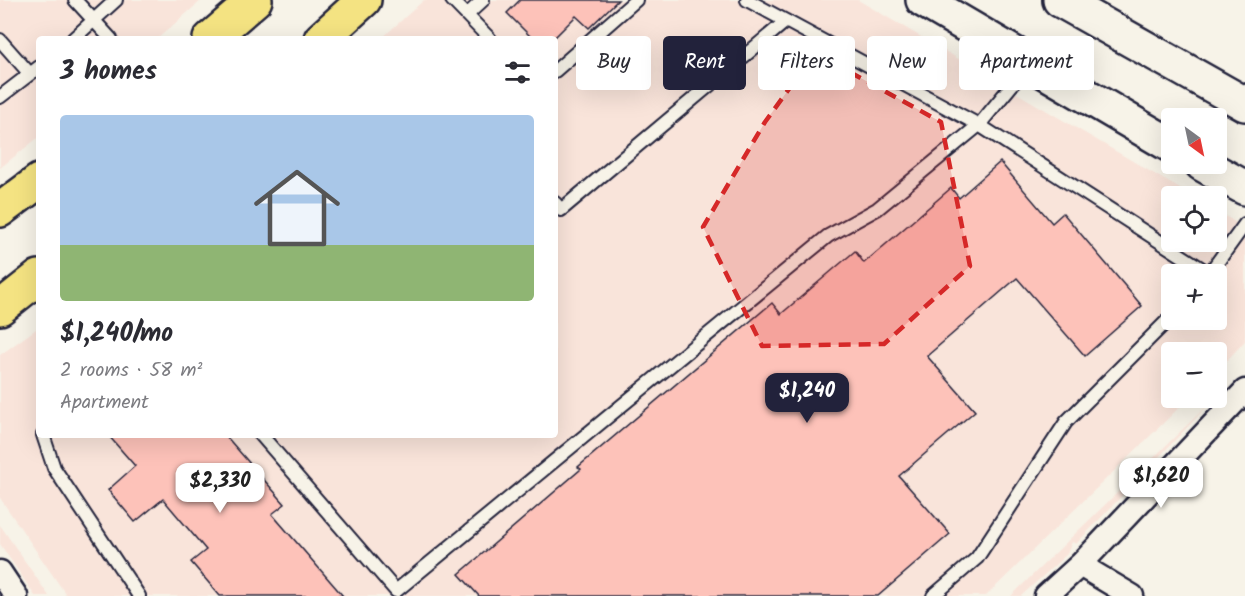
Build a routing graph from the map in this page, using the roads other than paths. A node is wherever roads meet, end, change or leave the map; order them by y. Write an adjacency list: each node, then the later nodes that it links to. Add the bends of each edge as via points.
1 (75, 0): 12 (lane)
2 (117, 0): 12 (lane)
3 (255, 0): 16 (main road)
4 (364, 0): 17 (main road)
5 (452, 0): 11 (lane)
6 (483, 0): 11 (lane)
7 (636, 0): 21 (lane)
8 (747, 0): 13 (lane)
9 (923, 0): 19 (main road)
10 (1060, 0): 26 (main road)
11 (467, 15): 18 (lane)
12 (94, 21): 14 (lane); 15 (lane)
13 (786, 21): 27 (lane); 34 (lane, via 561,210)
14 (76, 36)
15 (108, 36)
16 (213, 36)
17 (324, 36)
18 (487, 36)
19 (984, 36)
20 (0, 40): 22 (lane)
21 (558, 68)
22 (34, 70): 25 (lane)
23 (1008, 90): 27 (lane)
24 (1078, 90): 28 (main road)
25 (0, 97)
26 (1245, 104)
27 (979, 125): 37 (lane); 44 (lane, via 877,209 828,236 396,591)
28 (1161, 137)
29 (1227, 154): 30 (main road)
30 (1245, 162)
31 (1220, 174): 33 (main road)
32 (36, 183): 35 (main road)
33 (1245, 188)
34 (558, 206)
35 (0, 210)
36 (1245, 224): 38 (lane)
37 (1194, 264)
38 (1216, 264)
39 (36, 280): 40 (main road)
40 (0, 308)
41 (1161, 327): 49 (lane, via 1066,422 977,558)
42 (1245, 391): 45 (street)
43 (44, 438): 48 (lane, via 54,468)
44 (264, 438)
45 (1080, 565): 50 (street); 51 (street)
46 (0, 572): 47 (street)
47 (16, 596)
48 (139, 596)
49 (933, 596)
50 (1046, 596)
51 (1132, 596)

